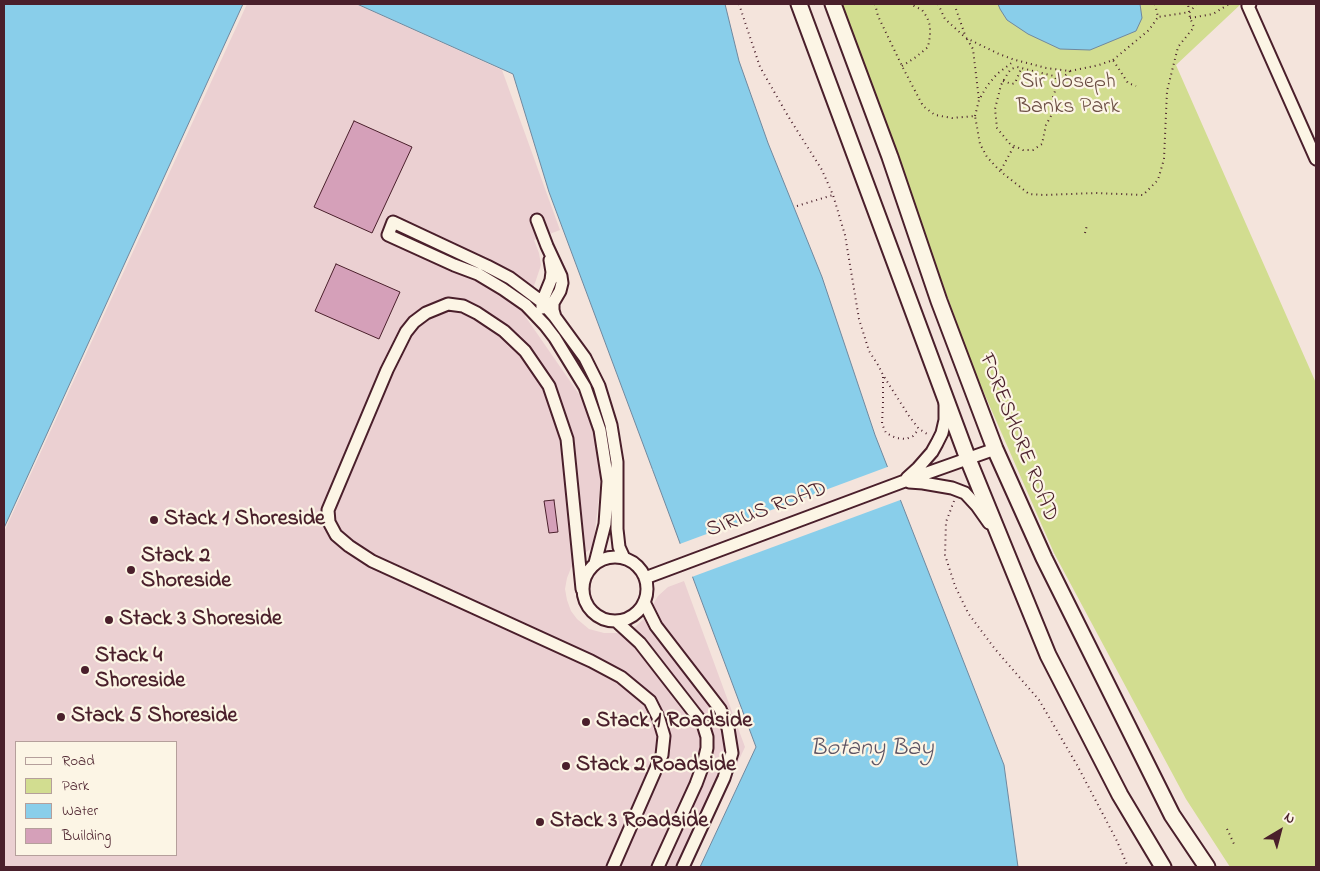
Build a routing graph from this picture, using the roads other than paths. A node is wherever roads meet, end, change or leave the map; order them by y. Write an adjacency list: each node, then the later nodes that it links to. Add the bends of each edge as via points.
1 (799, 4): 10 (main road)
2 (833, 4): 11 (main road, FORESHORE ROAD)
3 (1249, 5): 4 (street)
4 (1316, 160)
5 (537, 220): 6 (street)
6 (547, 246): 7 (street, via 552,272); 8 (street, via 562,283 553,303)
7 (542, 302): 8 (street); 9 (street); 9 (street, via 510,278 393,222 388,235 478,274 526,305)
8 (555, 317): 15 (street, via 585,358 599,386 611,424 617,462 617,529)
9 (545, 325): 16 (street, via 585,388 600,430 608,481 606,524)
10 (945, 398): 12 (main road); 13 (street, SIRIUS ROAD, via 945,420 938,443)
11 (995, 449): 12 (street, SIRIUS ROAD); 25 (main road, FORESHORE ROAD, via 1044,558 1172,815)
12 (968, 459): 13 (street, SIRIUS ROAD); 14 (main road)
13 (902, 482): 14 (street, SIRIUS ROAD, via 936,484 965,493); 17 (street, SIRIUS ROAD)
14 (1001, 540): 24 (main road, via 1048,655 1120,795)
15 (624, 558): 16 (street, via 614,556); 17 (street, via 633,562)
16 (595, 563): 18 (street, via 588,570)
17 (645, 578): 19 (street, via 647,594)
18 (582, 589): 20 (street, via 584,599 596,615); 21 (street, via 567,439 549,386 525,351 504,331 477,313 463,306 448,304 426,313 406,332 387,370 328,510 329,522 336,534 372,562 591,661 621,678 650,701 664,736 662,756)
19 (644, 602): 20 (street, via 633,615); 23 (street, via 656,626 720,710 728,728 732,753 724,778)
20 (616, 621): 22 (street, via 640,643 703,724 707,737 707,748 696,784)
21 (613, 867)
22 (658, 867)
23 (683, 867)
24 (1163, 867)
25 (1207, 867)

